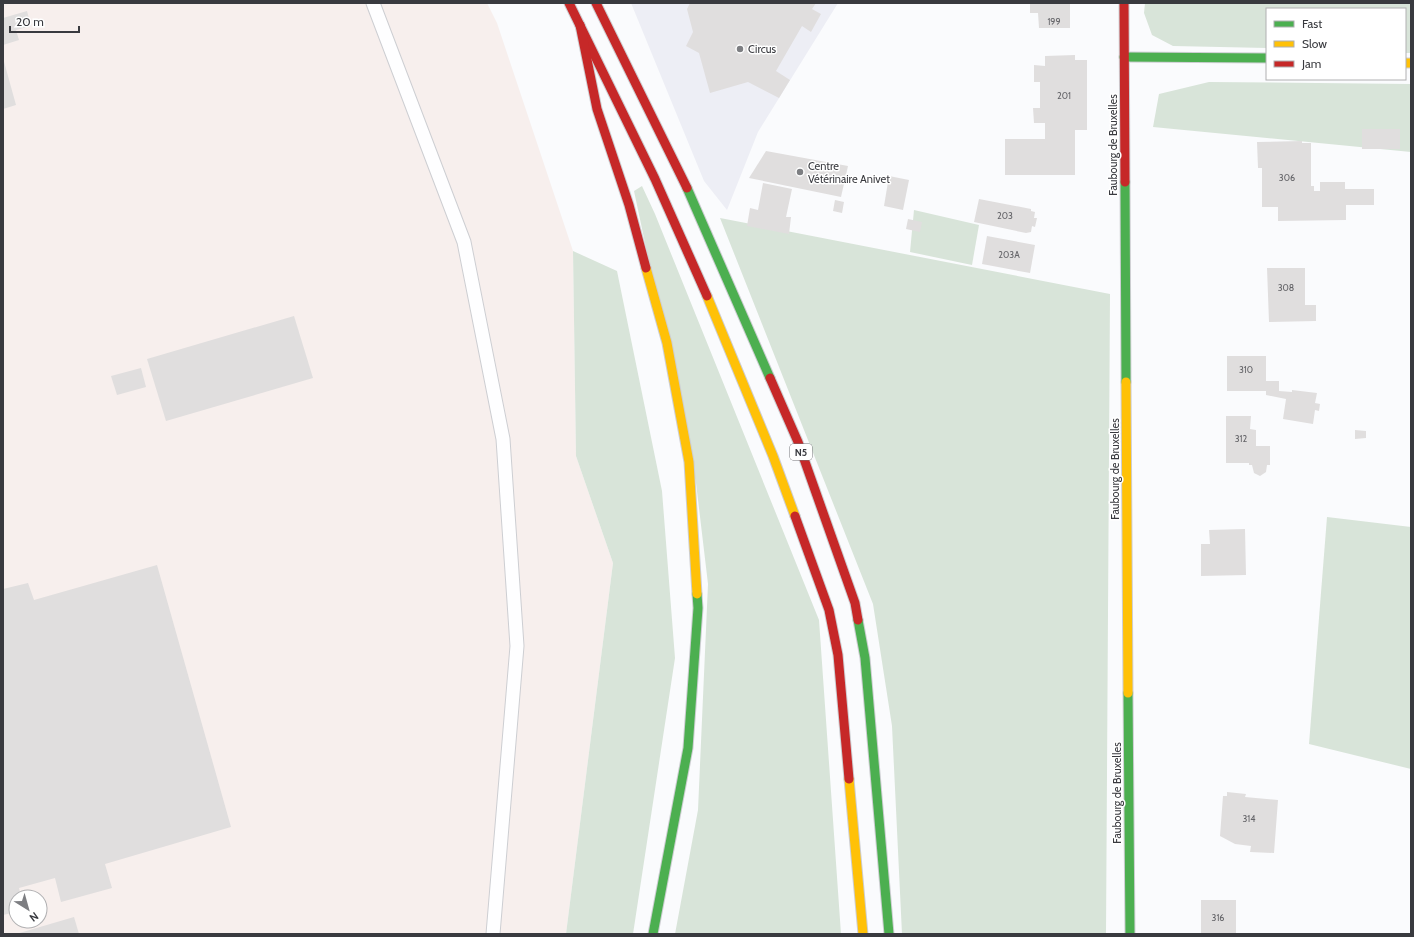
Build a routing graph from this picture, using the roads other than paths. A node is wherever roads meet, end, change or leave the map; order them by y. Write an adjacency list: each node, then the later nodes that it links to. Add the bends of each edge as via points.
1 (373, 3): 8 (lane, via 464,242 503,439 517,646)
2 (569, 3): 5 (main road, N5)
3 (596, 3): 11 (main road, N5, via 679,169 798,442 855,603 865,658)
4 (1124, 3): 6 (main road, Faubourg de Bruxelles)
5 (580, 25): 9 (main road, via 597,109 629,205 667,343 689,462 698,608 688,748); 10 (main road, N5, via 655,179 717,319 773,456 829,610 838,655)
6 (1124, 57): 7 (main road); 12 (main road, Faubourg de Bruxelles)
7 (1266, 58)
8 (493, 934)
9 (653, 934)
10 (863, 934)
11 (889, 934)
12 (1130, 934)

